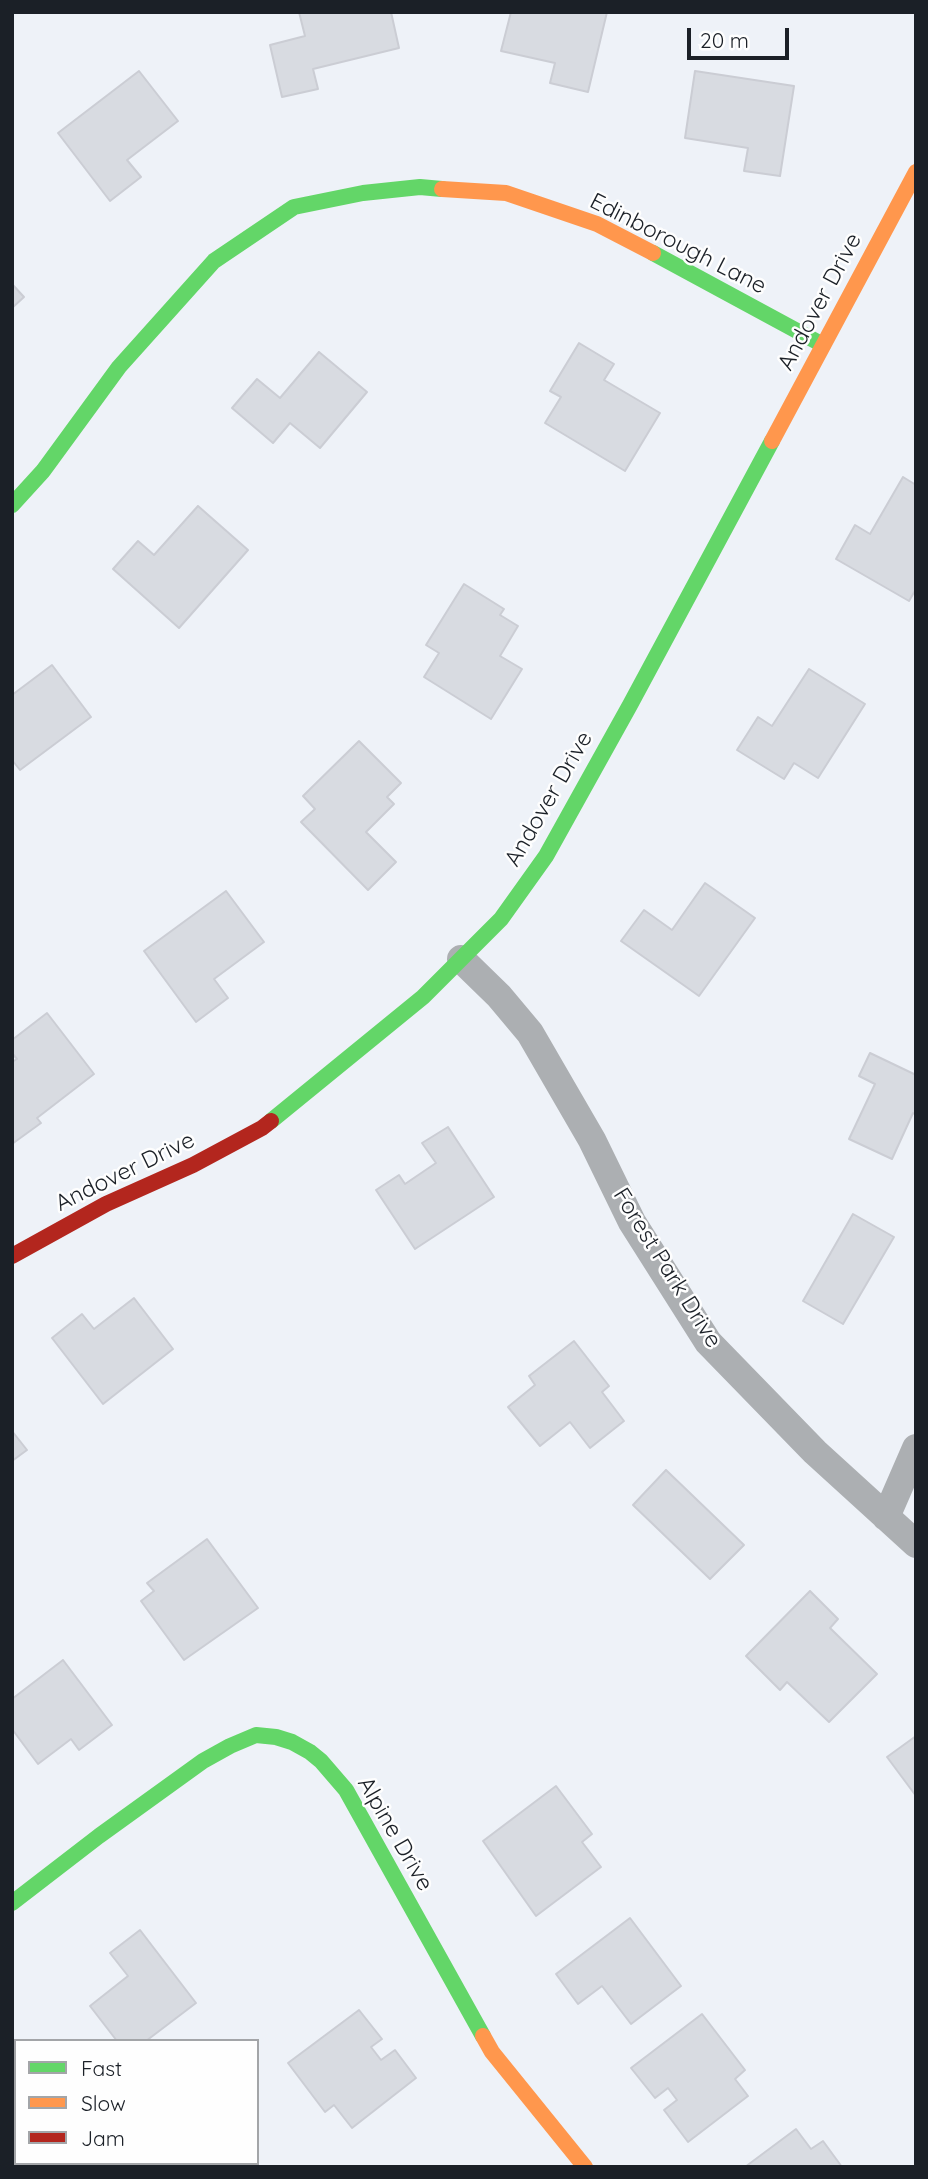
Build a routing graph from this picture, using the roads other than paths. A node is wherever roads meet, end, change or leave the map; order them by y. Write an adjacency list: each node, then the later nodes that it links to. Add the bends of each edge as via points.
1 (916, 172): 2 (street, Andover Drive)
2 (823, 345): 3 (street, Edinborough Lane, via 597,223 506,192 420,187 363,193 294,207 214,261 119,368 44,471); 4 (street, Andover Drive, via 546,856 501,919)
3 (12, 505)
4 (461, 959): 5 (street, Andover Drive, via 423,997 262,1128); 7 (street, Forest Park Drive, via 530,1033 592,1140 632,1222 708,1342)
5 (12, 1256)
6 (916, 1448): 7 (street)
7 (886, 1517): 8 (street, Forest Park Drive)
8 (916, 1544)
9 (12, 1903): 10 (street, Alpine Drive, via 221,1751 256,1735 292,1742 321,1761 345,1790 492,2052)
10 (585, 2167)

